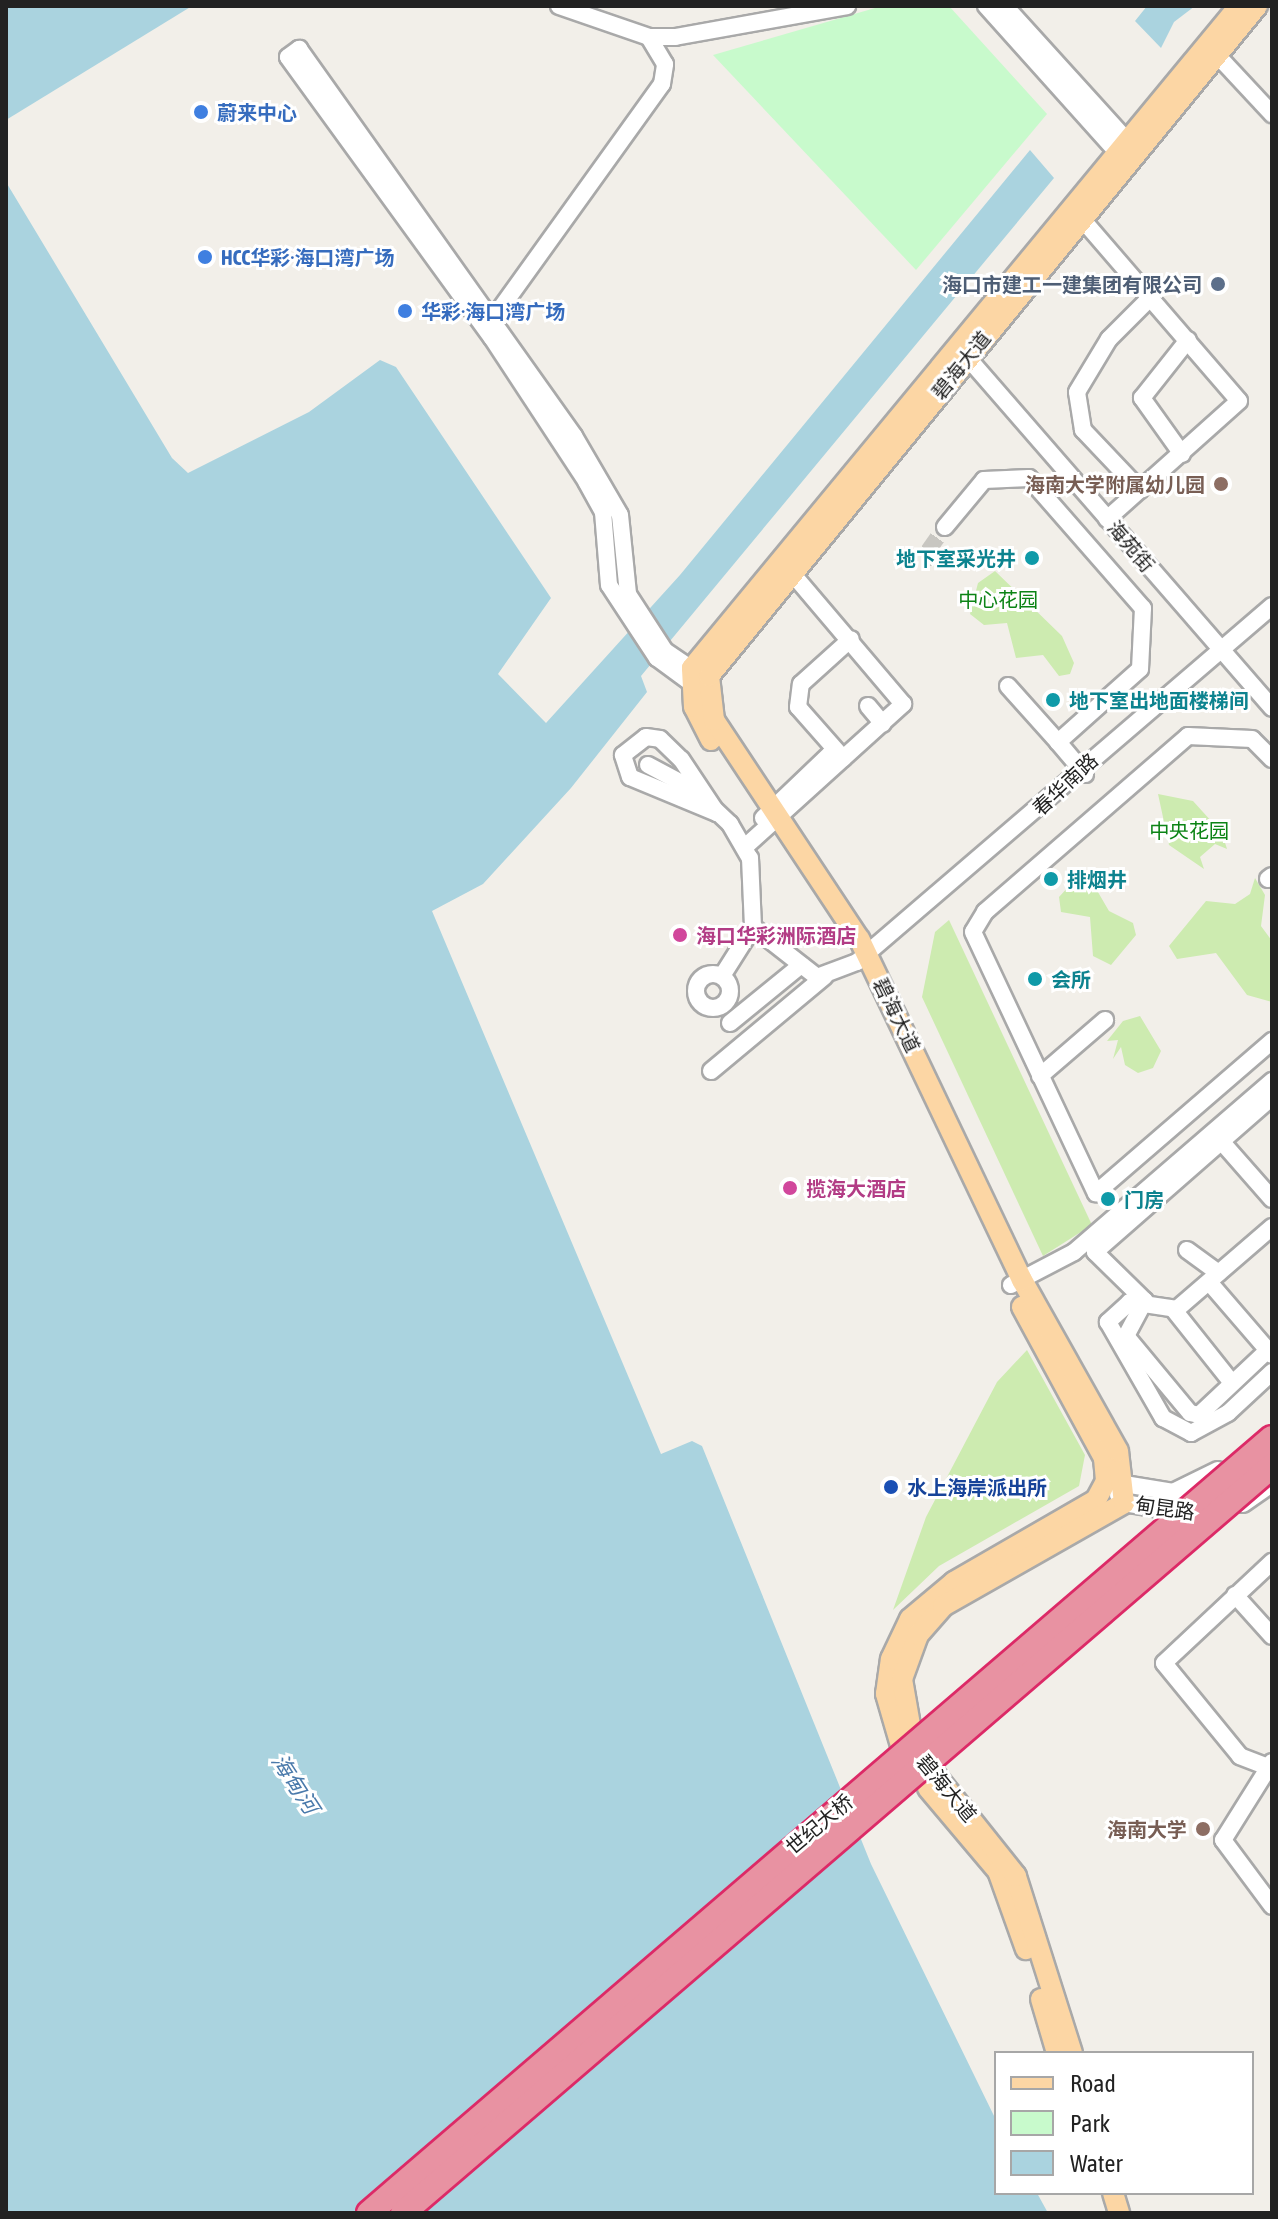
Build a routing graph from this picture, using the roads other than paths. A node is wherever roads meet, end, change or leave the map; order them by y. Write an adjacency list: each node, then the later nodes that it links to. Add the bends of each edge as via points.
1 (559, 6): 7 (street)
2 (847, 6): 7 (street, via 731,30)
3 (986, 6): 10 (street)
4 (1005, 6): 10 (street)
5 (1239, 6): 10 (main road, 碧海大道)
6 (1257, 6): 8 (main road, 碧海大道)
7 (649, 37): 13 (street, via 665,64 662,84)
8 (1217, 55): 9 (street); 10 (main road, 碧海大道)
9 (1272, 114)
10 (1127, 152): 11 (main road, 碧海大道); 15 (main road, 碧海大道)
11 (1082, 219): 12 (street); 15 (main road, 碧海大道)
12 (1151, 297): 14 (street); 18 (street, via 1090,365 1076,405 1083,430)
13 (488, 320): 13 (street, via 299,49 288,57); 29 (street, via 603,512 609,585 668,661)
14 (1188, 340): 16 (street, via 1142,398); 16 (street, via 1239,401)
15 (965, 349): 19 (street, 海苑街); 24 (main road, 碧海大道); 29 (main road, 碧海大道)
16 (1182, 454): 18 (street)
17 (1000, 475): 20 (street); 22 (street, via 1034,482); 23 (street, via 984,480)
18 (1140, 490): 21 (street)
19 (1097, 501): 21 (street, 海苑街); 22 (street)
20 (969, 513)
21 (1110, 516): 28 (street, 海苑街)
22 (1071, 523): 35 (street, via 1143,608 1140,669)
23 (945, 527)
24 (791, 572): 27 (street); 29 (main road, 碧海大道)
25 (1272, 606): 28 (street, 春华南路)
26 (1272, 619): 28 (street, 春华南路)
27 (851, 639): 34 (street, via 903,700); 36 (street, via 801,684 798,707)
28 (1227, 650): 31 (street, 海苑街); 33 (street, 海苑街); 39 (street, 春华南路)
29 (700, 682): 41 (main road, 碧海大道, via 714,720)
30 (1008, 686): 35 (street)
31 (1272, 695)
32 (868, 706): 34 (street)
33 (1272, 708)
34 (883, 724): 36 (street)
35 (1058, 742): 39 (street)
36 (843, 758): 41 (street, via 830,754 809,784)
37 (1272, 759): 52 (street, via 1252,739 1188,736 976,921 973,940)
38 (648, 765): 40 (street, via 684,782)
39 (1082, 772): 44 (street, 春华南路)
40 (717, 813): 40 (street, via 630,777 623,762 627,749 660,739); 42 (street)
41 (772, 819): 42 (street); 44 (main road, 碧海大道)
42 (746, 846): 43 (street)
43 (753, 927): 45 (street); 46 (street)
44 (864, 962): 47 (street, 春华南路); 62 (main road, 碧海大道)
45 (801, 965): 47 (street); 49 (street)
46 (722, 976)
47 (825, 976): 51 (street, 春华南路)
48 (1105, 1020): 52 (street)
49 (730, 1023)
50 (1272, 1041): 56 (street)
51 (711, 1071)
52 (1040, 1076): 56 (street, via 1096,1193)
53 (1272, 1081): 58 (street)
54 (1271, 1099): 55 (street)
55 (1221, 1141): 57 (street); 63 (street, via 1095,1252)
56 (1119, 1175): 58 (street)
57 (1272, 1199)
58 (1131, 1204): 62 (street, via 1057,1264)
59 (1272, 1227): 61 (street)
60 (1187, 1250): 61 (street)
61 (1214, 1278): 64 (street); 65 (street)
62 (1016, 1283): 71 (main road, 碧海大道, via 1118,1451)
63 (1145, 1301): 64 (street); 66 (street, via 1116,1310 1108,1329 1173,1425 1199,1432); 67 (street, via 1126,1336 1179,1404 1199,1415)
64 (1174, 1310): 67 (street)
65 (1270, 1352): 67 (street)
66 (1272, 1372)
67 (1232, 1383)
68 (1271, 1432): 71 (street, 甸昆路, via 1196,1485 1173,1492); 79 (highway, 世纪大桥, bridge)
69 (1272, 1466): 80 (highway, 世纪大桥, bridge)
70 (1272, 1484): 71 (street, 甸昆路, via 1244,1503 1203,1514)
71 (1119, 1490): 77 (main road, 碧海大道, via 925,1602 899,1639 887,1682 901,1751 1005,1885); 78 (main road, 碧海大道, via 943,1606 918,1635 902,1679 914,1748 1016,1876)
72 (1272, 1562): 73 (street)
73 (1235, 1595): 74 (street); 75 (street, via 1164,1663 1240,1756)
74 (1272, 1636)
75 (1270, 1764): 76 (street, via 1223,1840)
76 (1272, 1906)
77 (1056, 2051)
78 (1071, 2051)
79 (369, 2213)
80 (403, 2213)

